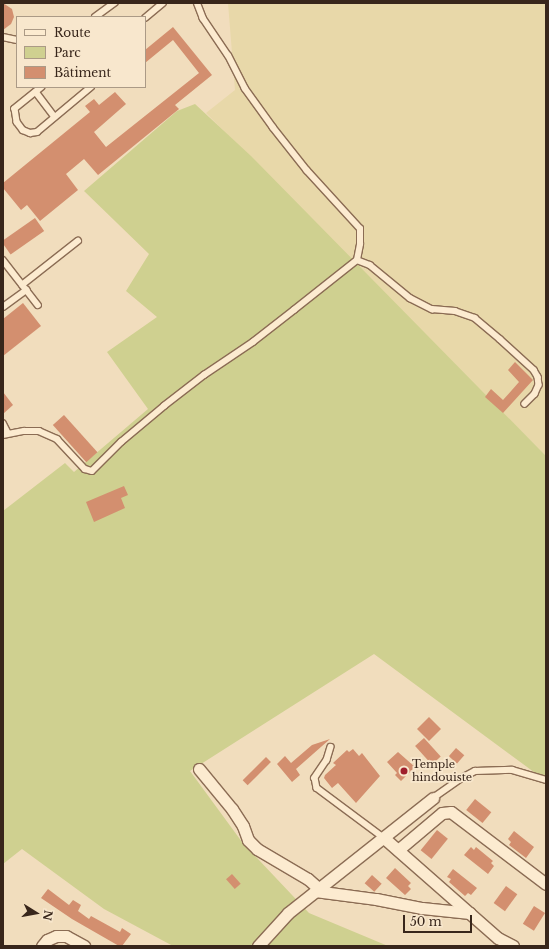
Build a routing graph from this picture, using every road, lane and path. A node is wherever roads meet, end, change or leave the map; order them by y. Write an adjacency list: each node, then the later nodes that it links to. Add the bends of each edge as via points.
1 (114, 3): 4 (lane)
2 (163, 3): 5 (lane)
3 (198, 3): 14 (lane, via 203,19 228,56 245,89 307,171 360,229)
4 (96, 16)
5 (146, 17)
6 (3, 37): 7 (lane)
7 (16, 40)
8 (41, 88): 10 (lane)
9 (90, 88): 11 (lane)
10 (36, 92): 11 (lane); 11 (lane, via 15,110 16,122 30,133 37,132)
11 (55, 117)
12 (78, 241): 15 (lane)
13 (3, 260): 15 (lane)
14 (357, 260): 18 (lane, via 370,265 410,298 432,309 455,311 475,318 500,339 534,370 538,377 539,385 535,394); 20 (lane, via 253,342 164,406 121,442 92,471 85,469 57,439 39,431)
15 (24, 288): 16 (lane); 17 (lane)
16 (38, 305)
17 (3, 307)
18 (524, 404)
19 (3, 423): 20 (lane)
20 (5, 434)
21 (331, 747): 25 (lane, via 327,760 315,778 317,788)
22 (199, 769): 28 (street, via 232,809 248,840 257,849 308,879)
23 (546, 780): 24 (lane, via 512,770 475,771)
24 (433, 798): 25 (street)
25 (384, 838): 26 (street); 28 (street)
26 (398, 850): 27 (street, via 442,813 451,812); 29 (street)
27 (546, 884)
28 (316, 889): 29 (street, via 422,908); 32 (street, via 288,913)
29 (470, 913): 33 (street, via 498,938)
30 (42, 946): 31 (street, via 56,936 66,936)
31 (84, 946)
32 (258, 946)
33 (513, 946)

